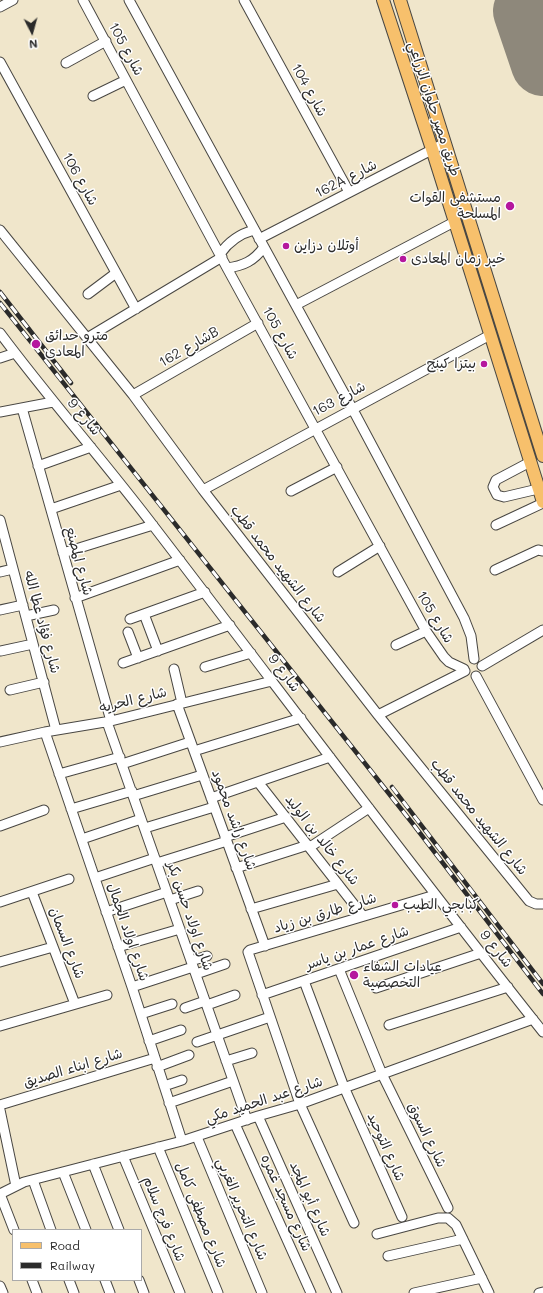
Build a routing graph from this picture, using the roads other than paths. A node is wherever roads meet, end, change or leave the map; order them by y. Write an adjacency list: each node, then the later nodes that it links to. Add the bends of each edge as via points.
1 (13, 0): 7 (street)
2 (84, 0): 8 (street, شارع 105)
3 (129, 0): 18 (street, شارع 105)
4 (244, 0): 15 (street, شارع 104)
5 (383, 0): 14 (main road, طريق مصر حلوان الزراعي)
6 (400, 0): 13 (main road, طريق مصر حلوان الزراعي)
7 (0, 7)
8 (106, 41): 10 (street); 11 (street, شارع 105)
9 (0, 62): 22 (street, شارع 106)
10 (66, 63)
11 (126, 80): 12 (street); 20 (street, شارع 105)
12 (93, 96)
13 (445, 143): 14 (street, 162A شارع); 39 (main road, طريق مصر حلوان الزراعي)
14 (432, 150): 15 (street, 162A شارع); 16 (main road, طريق مصر حلوان الزراعي)
15 (349, 192): 19 (street, 162A شارع)
16 (454, 222): 24 (street); 28 (main road, طريق مصر حلوان الزراعي)
17 (0, 230): 29 (street, شارع الشهيد محمد قطب)
18 (254, 230): 19 (street, شارع 105); 20 (street, via 238,236 224,246)
19 (261, 243): 21 (street, 162A شارع, via 252,260); 24 (street, شارع 105)
20 (221, 255): 21 (street, شارع 105); 25 (street)
21 (227, 268): 26 (street, شارع 105)
22 (116, 273): 23 (street); 25 (street, شارع 106)
23 (88, 294)
24 (296, 305): 35 (street, شارع 105)
25 (136, 309): 29 (street)
26 (258, 324): 32 (street, شارع 162B); 37 (street, شارع 105)
27 (0, 333): 30 (street, شارع 9)
28 (490, 335): 35 (street, شارع 163); 40 (main road, طريق مصر حلوان الزراعي)
29 (87, 338): 32 (street, شارع الشهيد محمد قطب)
30 (15, 353): 31 (street); 33 (street, شارع 9)
31 (0, 358)
32 (133, 395): 45 (street, شارع الشهيد محمد قطب)
33 (53, 402): 34 (street); 38 (street, شارع 9)
34 (22, 408): 36 (street); 41 (street, شارع المصنع)
35 (352, 408): 37 (street, شارع 163); 79 (street, شارع 105, via 464,618 472,636)
36 (0, 412)
37 (316, 428): 42 (street, شارع 105); 45 (street, شارع 163)
38 (91, 447): 41 (street); 43 (street, شارع 9)
39 (543, 455): 40 (main road)
40 (530, 462): 44 (main road, طريق مصر حلوان الزراعي); 44 (street, via 496,480 493,487 497,495 504,497)
41 (38, 466): 48 (street, شارع المصنع)
42 (337, 467): 46 (street); 53 (street, شارع 105)
43 (122, 485): 48 (street); 50 (street, شارع 9)
44 (541, 488): 47 (main road, طريق مصر حلوان الزراعي)
45 (202, 490): 90 (street, شارع الشهيد محمد قطب)
46 (291, 491)
47 (543, 502): 51 (street)
48 (51, 509): 55 (street, شارع المصنع)
49 (0, 520): 52 (street, شارع فؤاد عطا الله)
50 (153, 525): 55 (street); 56 (street, شارع 9)
51 (496, 525)
52 (2, 533): 57 (street, شارع فؤاد عطا الله)
53 (380, 546): 60 (street); 71 (street, شارع 105)
54 (543, 551): 58 (street, via 538,550)
55 (63, 553): 62 (street, شارع المصنع)
56 (180, 560): 61 (street, شارع 9); 62 (street)
57 (13, 569): 59 (street); 63 (street, شارع فؤاد عطا الله)
58 (495, 570)
59 (0, 572)
60 (338, 572)
61 (204, 592): 66 (street); 69 (street, شارع 9)
62 (75, 598): 92 (street, شارع المصنع)
63 (23, 605): 64 (street); 67 (street, شارع فؤاد عطا الله)
64 (0, 610)
65 (54, 610): 67 (street)
66 (144, 614): 68 (street); 76 (street)
67 (26, 616): 73 (street, شارع فؤاد عطا الله)
68 (130, 619)
69 (230, 625): 76 (street); 77 (street, شارع 9)
70 (543, 630): 81 (street)
71 (426, 631): 74 (street); 84 (street, شارع 105, via 444,657)
72 (128, 632): 78 (street)
73 (33, 644): 75 (street); 87 (street, شارع فؤاد عطا الله)
74 (396, 645)
75 (1, 651)
76 (158, 651): 78 (street)
77 (251, 653): 82 (street); 86 (street, شارع 9)
78 (138, 658): 80 (street)
79 (474, 659): 81 (street); 84 (street, via 467,661)
80 (123, 663)
81 (482, 666): 85 (street, via 481,672)
82 (206, 668)
83 (174, 669): 89 (street, شارع راشد محمود)
84 (464, 670): 85 (street, via 468,675); 90 (street)
85 (476, 676): 105 (street)
86 (272, 681): 89 (street, شارع الحريه); 91 (street, شارع 9)
87 (44, 682): 88 (street); 93 (street, شارع فؤاد عطا الله)
88 (10, 690)
89 (179, 703): 92 (street, شارع الحريه); 96 (street, شارع راشد محمود)
90 (378, 715): 127 (street, شارع الشهيد محمد قطب, via 529,901)
91 (301, 718): 97 (street); 98 (street, شارع 9)
92 (109, 721): 93 (street, شارع الحريه); 99 (street, شارع اولاد حسن بكر)
93 (56, 730): 94 (street, شارع الحريه)
94 (45, 732): 95 (street, شارع الحريه); 100 (street, شارع اولاد الجمال)
95 (0, 741)
96 (190, 742): 97 (street, شارع راشد محمود); 99 (street)
97 (194, 751): 101 (street, شارع راشد محمود)
98 (330, 757): 102 (street); 107 (street, شارع 9)
99 (121, 760): 100 (street); 103 (street, شارع اولاد حسن بكر)
100 (59, 774): 108 (street, شارع اولاد الجمال)
101 (202, 775): 103 (street); 104 (street, شارع راشد محمود)
102 (258, 782): 104 (street); 110 (street, شارع خالد بن الوليد)
103 (132, 793): 108 (street); 111 (street, شارع اولاد حسن بكر)
104 (211, 798): 106 (street, شارع راشد محمود)
105 (543, 800)
106 (214, 807): 113 (street); 115 (street, شارع راشد محمود)
107 (369, 808): 116 (street); 124 (street, شارع 9)
108 (72, 809): 114 (street, شارع اولاد الجمال)
109 (44, 810): 112 (street)
110 (286, 817): 115 (street); 116 (street, شارع خالد بن الوليد)
111 (141, 819): 113 (street, شارع اولاد حسن بكر); 114 (street)
112 (0, 826)
113 (145, 828): 117 (street, شارع اولاد حسن بكر)
114 (82, 839): 119 (street, شارع اولاد الجمال)
115 (226, 839): 117 (street); 118 (street, شارع راشد محمود)
116 (309, 846): 118 (street); 121 (street, شارع خالد بن الوليد)
117 (156, 861): 119 (street); 125 (street, شارع اولاد حسن بكر)
118 (236, 868): 128 (street, شارع راشد محمود)
119 (95, 878): 129 (street, شارع اولاد الجمال)
120 (68, 879): 123 (street)
121 (338, 884): 128 (street); 130 (street, شارع خالد بن الوليد)
122 (198, 891): 125 (street)
123 (32, 892): 126 (street); 134 (street, شارع السمان)
124 (435, 895): 130 (street, شارع طارق بن زياد); 131 (street, شارع 9)
125 (168, 896): 129 (street); 132 (street, شارع اولاد حسن بكر)
126 (0, 902)
127 (543, 904)
128 (251, 909): 133 (street, شارع راشد محمود)
129 (106, 912): 135 (street, شارع اولاد الجمال)
130 (364, 916): 133 (street, شارع طارق بن زياد)
131 (461, 927): 136 (street, شارع 9); 141 (street, شارع عمار بن ياسر)
132 (180, 929): 135 (street); 140 (street, شارع اولاد حسن بكر)
133 (265, 946): 148 (street, شارع طارق بن زياد, via 249,951 248,954)
134 (53, 947): 138 (street); 150 (street, شارع السمان)
135 (118, 947): 143 (street, شارع اولاد الجمال)
136 (481, 953): 144 (street, شارع 9); 145 (street)
137 (207, 956): 140 (street)
138 (0, 962)
139 (225, 964): 140 (street)
140 (193, 967): 143 (street); 149 (street, شارع اولاد حسن بكر)
141 (339, 969): 142 (street, شارع عمار بن ياسر); 167 (street, شارع السوق)
142 (304, 981): 148 (street, شارع عمار بن ياسر); 171 (street, شارع التوحيد)
143 (132, 986): 153 (street, شارع اولاد الجمال)
144 (508, 987): 155 (street, شارع 9); 156 (street)
145 (376, 988)
146 (107, 995): 150 (street)
147 (235, 995): 149 (street)
148 (262, 995): 154 (street)
149 (206, 1003): 152 (street); 160 (street, شارع اولاد حسن بكر)
150 (75, 1004): 157 (street)
151 (172, 1004): 153 (street)
152 (185, 1008)
153 (141, 1014): 161 (street, شارع اولاد الجمال)
154 (270, 1017): 160 (street); 173 (street)
155 (533, 1019): 159 (street, شارع 9); 167 (street, شارع عبد الحميد مكي)
156 (389, 1025)
157 (0, 1026)
158 (181, 1030): 161 (street)
159 (543, 1032)
160 (217, 1034): 162 (street); 165 (street, شارع اولاد حسن بكر)
161 (149, 1041): 166 (street, شارع اولاد الجمال)
162 (197, 1042)
163 (252, 1053): 165 (street)
164 (189, 1055): 166 (street, شارع ابناء الصديق)
165 (226, 1061): 169 (street, شارع اولاد حسن بكر)
166 (156, 1062): 170 (street, شارع اولاد الجمال); 174 (street, شارع ابناء الصديق)
167 (382, 1074): 171 (street, شارع عبد الحميد مكي); 188 (street, شارع السوق)
168 (182, 1080): 170 (street)
169 (233, 1081): 172 (street); 177 (street, شارع اولاد حسن بكر)
170 (164, 1086): 172 (street, شارع اولاد الجمال)
171 (344, 1087): 173 (street, شارع عبد الحميد مكي); 189 (street, شارع التوحيد)
172 (169, 1103): 180 (street, شارع اولاد الجمال)
173 (300, 1104): 176 (street, شارع عبد الحميد مكي); 190 (street)
174 (0, 1105)
175 (0, 1110): 186 (street)
176 (258, 1116): 177 (street, شارع عبد الحميد مكي); 214 (street, شارع أبو المجد)
177 (247, 1120): 178 (street, شارع عبد الحميد مكي)
178 (235, 1124): 179 (street, شارع عبد الحميد مكي); 213 (street, شارع مسجد غمره)
179 (197, 1137): 180 (street, شارع عبد الحميد مكي); 212 (street, شارع التحرير الغربي)
180 (182, 1141): 181 (street, شارع عبد الحميد مكي)
181 (158, 1147): 182 (street, شارع عبد الحميد مكي); 211 (street, شارع مصطفى كامل)
182 (123, 1156): 183 (street, شارع عبد الحميد مكي); 210 (street, شارع فرج سلام)
183 (93, 1164): 184 (street, شارع عبد الحميد مكي); 194 (street)
184 (63, 1172): 185 (street, شارع عبد الحميد مكي); 193 (street)
185 (33, 1180): 186 (street, شارع عبد الحميد مكي); 192 (street)
186 (16, 1186): 187 (street, شارع عبد الحميد مكي)
187 (0, 1194): 191 (street)
188 (448, 1208)
189 (402, 1217)
190 (354, 1223)
191 (14, 1229)
192 (51, 1229)
193 (86, 1229)
194 (119, 1229)
195 (377, 1234): 196 (street, via 443,1217 456,1225)
196 (462, 1239): 197 (street); 198 (street)
197 (388, 1256)
198 (482, 1278): 215 (street); 216 (street)
199 (32, 1281): 206 (street)
200 (69, 1281): 207 (street)
201 (105, 1281): 208 (street)
202 (139, 1281): 209 (street)
203 (0, 1286): 205 (street)
204 (543, 1292): 217 (street)
205 (3, 1293)
206 (37, 1293)
207 (74, 1293)
208 (110, 1293)
209 (144, 1293)
210 (180, 1293)
211 (218, 1293)
212 (262, 1293)
213 (311, 1293)
214 (337, 1293)
215 (414, 1293)
216 (489, 1293)
217 (539, 1293)

